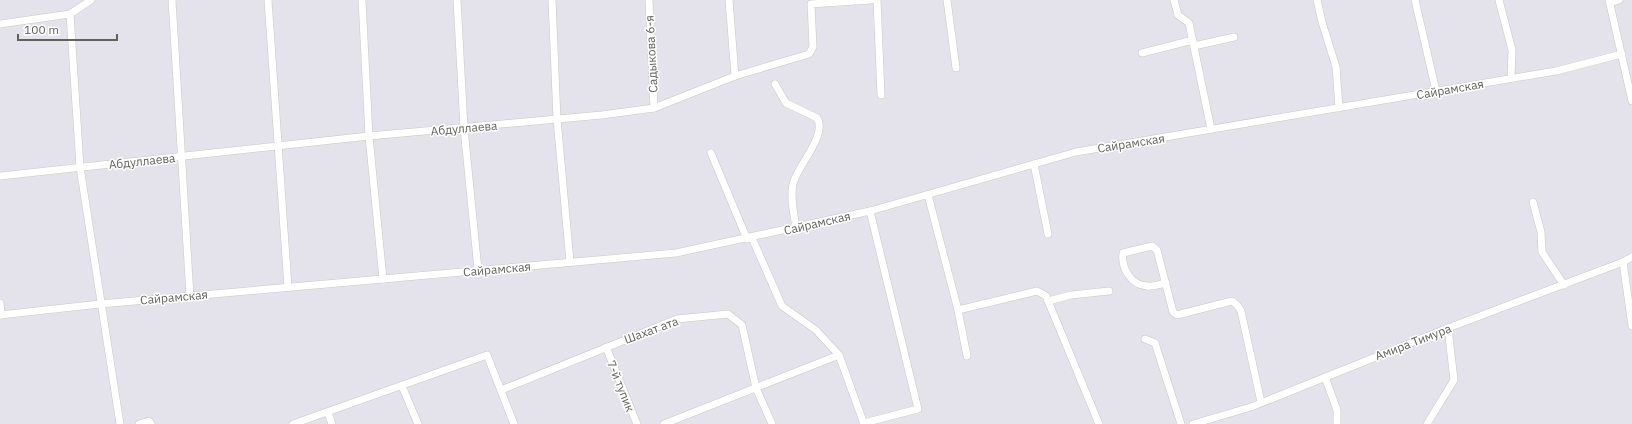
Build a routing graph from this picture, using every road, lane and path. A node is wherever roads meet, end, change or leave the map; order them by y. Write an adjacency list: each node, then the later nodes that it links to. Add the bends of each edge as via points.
1 (91, 0): 19 (street)
2 (172, 0): 40 (street)
3 (268, 0): 38 (street)
4 (362, 0): 37 (street)
5 (457, 0): 35 (street)
6 (552, 0): 34 (street)
7 (649, 0): 32 (street, Садыкова 6-я)
8 (729, 0): 26 (street)
9 (871, 0): 17 (street, Абдуллаева)
10 (877, 0): 30 (street)
11 (947, 0): 25 (street)
12 (1174, 0): 22 (street, via 1178,15 1189,23)
13 (1317, 0): 33 (street, via 1336,67)
14 (1414, 0): 29 (street)
15 (1499, 0): 27 (street, via 1512,50)
16 (1619, 0): 18 (street)
17 (810, 2): 26 (street, Абдуллаева, via 813,47 809,54)
18 (1610, 2): 24 (street)
19 (70, 14): 20 (street); 42 (street)
20 (0, 24)
21 (1234, 37): 22 (street)
22 (1193, 43): 23 (street); 36 (street)
23 (1142, 53)
24 (1622, 54): 27 (street, Сайрамская, via 1556,71); 31 (street)
25 (956, 68)
26 (735, 76): 32 (street, Абдуллаева)
27 (1511, 78): 29 (street, Сайрамская)
28 (775, 84): 47 (street, via 786,103 817,118 820,123 819,134 793,183)
29 (1436, 91): 33 (street, Сайрамская)
30 (881, 94)
31 (1632, 101)
32 (654, 108): 34 (street, Абдуллаева)
33 (1339, 108): 36 (street, Сайрамская)
34 (557, 119): 35 (street, Абдуллаева); 51 (street)
35 (464, 128): 37 (street, Абдуллаева); 53 (street)
36 (1211, 129): 41 (street, Сайрамская, via 1076,152)
37 (369, 136): 38 (street, Абдуллаева); 54 (street)
38 (277, 146): 40 (street, Абдуллаева); 57 (street)
39 (712, 153): 49 (street)
40 (180, 157): 42 (street, Абдуллаева); 59 (street)
41 (1034, 164): 44 (street, Сайрамская); 48 (street)
42 (80, 167): 43 (street, Абдуллаева); 62 (street)
43 (0, 176)
44 (928, 195): 46 (street, Сайрамская); 63 (street)
45 (1533, 202): 56 (street, via 1541,232 1542,252)
46 (870, 211): 47 (street, Сайрамская); 78 (street, via 918,409)
47 (796, 228): 49 (street, Сайрамская)
48 (1048, 234)
49 (750, 238): 51 (street, Сайрамская, via 676,253); 69 (street, via 782,306 816,330)
50 (1632, 257): 52 (street, Амира Тимура)
51 (570, 262): 53 (street, Сайрамская)
52 (1623, 262): 56 (street, Амира Тимура); 65 (street)
53 (478, 270): 54 (street, Сайрамская)
54 (383, 279): 57 (street, Сайрамская)
55 (1166, 283): 55 (street, via 1156,247 1123,253 1129,278 1146,286); 75 (street, via 1173,312 1177,315 1232,301 1237,305 1241,311)
56 (1564, 285): 66 (street, Амира Тимура)
57 (288, 287): 59 (street, Сайрамская)
58 (1109, 292): 60 (street, via 1071,295)
59 (190, 296): 62 (street, Сайрамская)
60 (1048, 301): 63 (street, via 1042,292 1037,291); 89 (street)
61 (0, 303): 64 (street)
62 (100, 304): 64 (street, Сайрамская); 79 (street)
63 (958, 310): 70 (street)
64 (0, 315)
65 (1632, 326)
66 (1448, 328): 71 (street, Амира Тимура); 93 (street, via 1454,380)
67 (1145, 339): 90 (street, via 1155,343)
68 (606, 347): 73 (street, Шахат ата, via 677,319 728,314 742,325); 74 (street, Шахат ата); 86 (street, 7-й тупик)
69 (839, 355): 73 (street); 78 (street)
70 (966, 356)
71 (1325, 377): 75 (street, Амира Тимура); 92 (street, via 1337,410)
72 (402, 386): 74 (street, via 487,355); 76 (street); 84 (street)
73 (756, 388): 87 (street); 88 (street, Шахат ата)
74 (501, 390): 85 (street)
75 (1261, 402): 77 (street, Амира Тимура)
76 (328, 413): 82 (street); 83 (street)
77 (1209, 422): 91 (street, Амира Тимура)
78 (864, 423)
79 (120, 424)
80 (139, 424): 81 (street, via 149,421)
81 (151, 424)
82 (293, 424)
83 (332, 424)
84 (418, 424)
85 (514, 424)
86 (637, 424)
87 (664, 424)
88 (772, 424)
89 (1099, 424)
90 (1180, 424)
91 (1193, 424)
92 (1337, 424)
93 (1427, 424)

